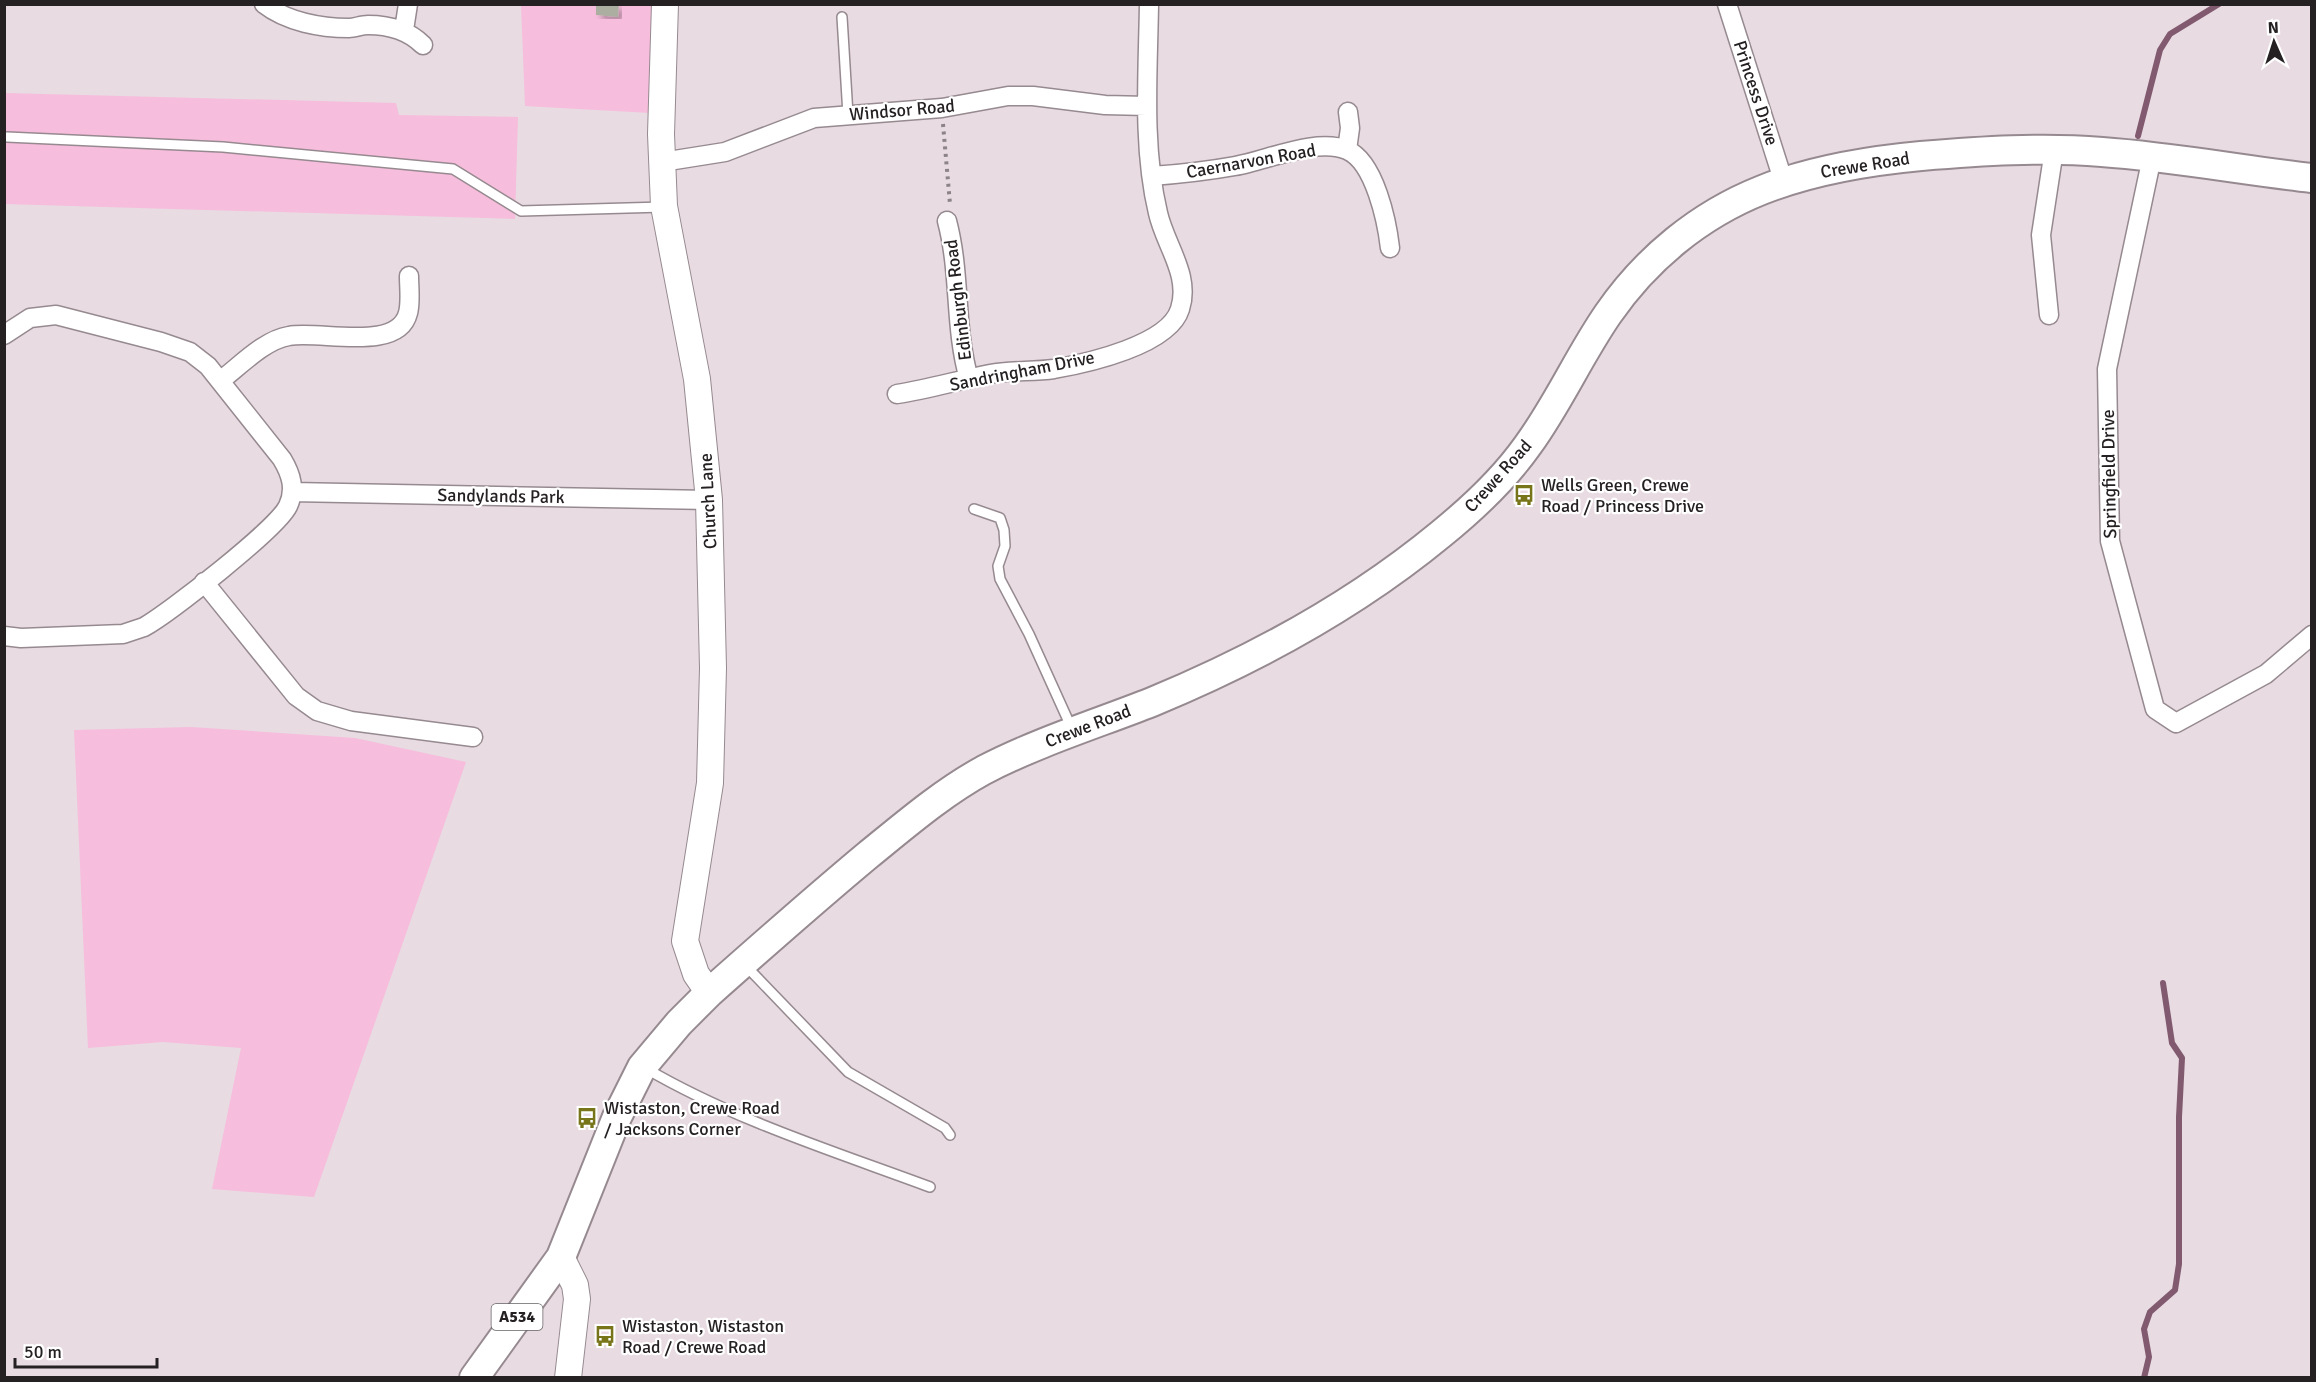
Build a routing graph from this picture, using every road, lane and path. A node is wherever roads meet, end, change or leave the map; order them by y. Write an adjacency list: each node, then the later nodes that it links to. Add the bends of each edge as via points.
1 (264, 4): 7 (street, via 291,20 336,27 367,25)
2 (408, 4): 7 (street)
3 (665, 4): 17 (street, Church Lane)
4 (1149, 4): 9 (street, Sandringham Drive)
5 (1727, 4): 20 (street, Princess Drive)
6 (842, 17): 12 (lane)
7 (404, 30): 8 (street)
8 (423, 45)
9 (1147, 106): 10 (street, Windsor Road, via 1016,96); 18 (street, Sandringham Drive)
10 (942, 108): 12 (street, Windsor Road); 22 (path, via 951,212)
11 (1348, 112): 14 (street)
12 (848, 115): 17 (street, Windsor Road, via 796,123 725,152)
13 (7, 137): 21 (lane, via 224,147 453,169 521,211)
14 (1347, 150): 18 (street, Caernarvon Road, via 1312,148 1238,166); 23 (street, via 1369,174 1380,201)
15 (2054, 150): 16 (main road, Crewe Road / A534); 20 (main road, Crewe Road / A534, via 1903,158 1817,172); 25 (street, via 2041,235)
16 (2152, 158): 19 (main road, Crewe Road / A534); 34 (street, Springfield Drive, via 2107,369 2110,541 2155,709 2176,723 2266,674)
17 (662, 162): 21 (street, Church Lane)
18 (1152, 176): 27 (street, Sandringham Drive, via 1158,214 1181,279 1183,297 1172,324 1146,344 1119,352 1055,369 1002,372)
19 (2312, 178)
20 (1784, 183): 36 (main road, Crewe Road / A534, via 1700,222 1649,264 1605,318 1530,443 1507,472 1472,507 1393,572 1275,645 1154,701)
21 (664, 207): 31 (street, Church Lane, via 697,379)
22 (946, 221): 27 (street, Edinburgh Road, via 957,268 957,320)
23 (1390, 248)
24 (409, 276): 28 (street, via 408,313 394,332 376,337 288,336 274,341)
25 (2049, 315)
26 (4, 335): 28 (street, via 22,320 56,315 178,347 199,358)
27 (969, 379): 29 (street, Sandringham Drive)
28 (220, 381): 30 (street, via 282,459 291,476)
29 (897, 394)
30 (292, 492): 31 (street, Sandylands Park); 33 (street, via 281,517)
31 (709, 500): 39 (street, Church Lane, via 713,656 710,783 685,941 696,974)
32 (974, 509): 36 (lane, via 1000,518 1005,546 998,566 1000,579)
33 (204, 582): 35 (street, via 155,621 134,631); 37 (street, via 305,704 351,721)
34 (2312, 635)
35 (4, 636)
36 (1073, 732): 38 (main road, Crewe Road / A534, via 983,771 946,794 871,852)
37 (473, 737)
38 (743, 963): 39 (main road, Crewe Road / A534); 41 (lane, via 849,1072 945,1128)
39 (709, 993): 40 (main road, A534)
40 (642, 1067): 42 (lane, via 749,1120); 43 (main road, A534, via 617,1117)
41 (950, 1135)
42 (930, 1187)
43 (561, 1257): 44 (main road, A534); 45 (street, via 575,1285 577,1299)
44 (474, 1377)
45 (568, 1377)

